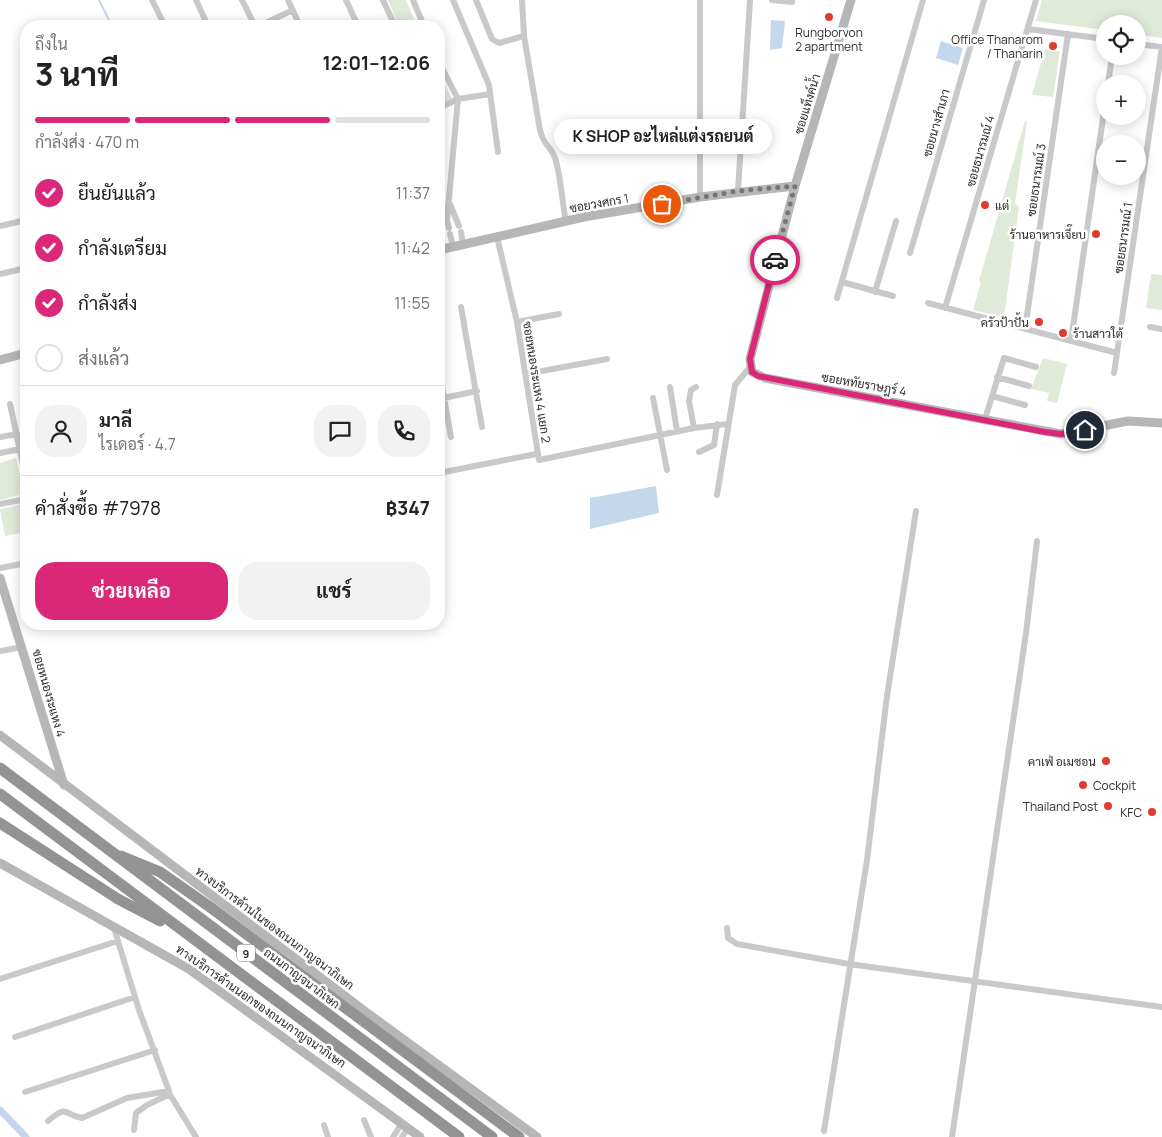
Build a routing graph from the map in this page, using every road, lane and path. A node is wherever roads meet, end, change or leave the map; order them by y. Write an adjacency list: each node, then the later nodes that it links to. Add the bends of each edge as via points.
1 (152, 0): 20 (street)
2 (196, 0): 21 (street)
3 (242, 0): 22 (street)
4 (288, 0): 19 (street)
5 (346, 0): 25 (street)
6 (383, 0): 26 (street)
7 (412, 0): 27 (street)
8 (453, 0): 35 (street)
9 (476, 0): 30 (street, via 492,39 499,44)
10 (522, 0): 30 (street)
11 (700, 0): 42 (street)
12 (750, 0): 41 (street)
13 (772, 0): 18 (street)
14 (852, 0): 40 (street, ซอยแท็งค์น้ำ)
15 (923, 0): 56 (street)
16 (984, 0): 53 (street, ซอยนางสำเภา)
17 (1036, 0): 28 (street, ซอยธนารมณ์ 4)
18 (792, 2)
19 (293, 10): 23 (street); 24 (street)
20 (162, 20)
21 (205, 20)
22 (252, 20)
23 (272, 20)
24 (297, 20)
25 (355, 20)
26 (392, 20)
27 (421, 20)
28 (1028, 29): 29 (street); 62 (street, ซอยธนารมณ์ 4)
29 (1068, 34): 31 (street); 66 (street, ซอยธนารมณ์ 3)
30 (524, 36): 47 (street, via 541,135 556,160)
31 (1096, 39)
32 (1146, 45): 33 (street)
33 (1162, 47): 69 (street, ซอยธนารมณ์ 1)
34 (445, 74): 36 (street)
35 (490, 94): 36 (street); 39 (street)
36 (458, 99): 37 (street); 44 (street)
37 (445, 105)
38 (1102, 125): 68 (street)
39 (498, 152)
40 (795, 186): 41 (street, ซอยวงศกร 1); 73 (street)
41 (738, 191): 42 (street, ซอยวงศกร 1)
42 (700, 197): 47 (street, ซอยวงศกร 1)
43 (445, 206): 44 (street)
44 (449, 206): 50 (street); 51 (street, via 447,220)
45 (20, 221): 48 (street)
46 (896, 221): 57 (street)
47 (566, 222): 49 (street, ซอยวงศกร 1)
48 (0, 226)
49 (497, 237): 50 (street, ซอยวงศกร 1); 64 (street, ซอยหนองระแหง 4 แยก 2)
50 (463, 243): 51 (street, ซอยวงศกร 1)
51 (453, 246): 52 (street, ซอยวงศกร 1)
52 (445, 248)
53 (910, 253)
54 (20, 269): 55 (street)
55 (0, 274)
56 (842, 282): 57 (street); 59 (street)
57 (875, 292): 58 (street)
58 (893, 296)
59 (837, 298)
60 (928, 303): 62 (street)
61 (461, 307): 81 (street)
62 (946, 308): 66 (street)
63 (559, 314): 64 (street)
64 (517, 322): 76 (street, ซอยหนองระแหง 4 แยก 2)
65 (1150, 327): 67 (street)
66 (1025, 329): 68 (street)
67 (1162, 329)
68 (1071, 341): 69 (street)
69 (1117, 353): 75 (street, ซอยธนารมณ์ 1)
70 (20, 355): 72 (street)
71 (607, 359): 76 (street)
72 (0, 360)
73 (750, 367): 88 (street, ซอยหทัยราษฎร์ 4, via 752,372 765,378); 91 (street, via 734,385)
74 (1036, 367): 77 (street, via 1004,358)
75 (1114, 373)
76 (526, 374): 103 (street, ซอยหนองระแหง 4 แยก 2)
77 (997, 377): 78 (street); 82 (street)
78 (1029, 386)
79 (670, 387): 94 (street)
80 (696, 387): 93 (street, via 691,390 689,401)
81 (477, 390): 83 (street); 92 (street)
82 (992, 396): 86 (street); 88 (street)
83 (445, 397)
84 (652, 398): 96 (street)
85 (10, 404): 95 (street)
86 (1025, 406)
87 (445, 411): 98 (street)
88 (985, 419): 89 (street, ซอยหทัยราษฎร์ 4, via 1061,434 1128,420)
89 (1162, 423)
90 (717, 424): 91 (street, ซอยหนองระแหง 4 แยก 2); 93 (street, ซอยหนองระแหง 4 แยก 2); 101 (street, via 714,445)
91 (727, 424): 106 (street)
92 (482, 427)
93 (694, 428): 94 (street, ซอยหนองระแหง 4 แยก 2)
94 (677, 431): 96 (street, ซอยหนองระแหง 4 แยก 2)
95 (17, 434): 97 (street); 99 (street)
96 (661, 435): 103 (street, ซอยหนองระแหง 4 แยก 2, via 544,461 539,460); 104 (street)
97 (0, 437)
98 (451, 437)
99 (20, 442)
100 (20, 450): 102 (street)
101 (699, 452)
102 (0, 453)
103 (536, 454): 105 (street)
104 (667, 470)
105 (445, 472)
106 (717, 495)
107 (20, 500): 108 (street)
108 (0, 504)
109 (916, 511): 127 (street, via 867,860)
110 (1037, 541): 129 (street, via 1025,643)
111 (20, 564): 112 (street)
112 (0, 568)
113 (0, 578): 114 (street, ซอยหนองระแหง 4)
114 (22, 647): 115 (street); 118 (street, ซอยหนองระแหง 4)
115 (0, 651)
116 (0, 735): 118 (street, ทางบริการด้านในของถนนกาญจนาภิเษก)
117 (0, 768): 121 (highway, ถนนกาญจนาภิเษก / 9)
118 (64, 786): 153 (street, ทางบริการด้านในของถนนกาญจนาภิเษก)
119 (0, 794): 125 (highway, 9)
120 (0, 823): 125 (highway, via 118,899)
121 (112, 853): 132 (highway, via 160,872); 135 (highway, ถนนกาญจนาภิเษก / 9)
122 (0, 863): 123 (street, ทางบริการด้านนอกของถนนกาญจนาภิเษก)
123 (114, 928): 126 (street); 141 (street, ทางบริการด้านนอกของถนนกาญจนาภิเษก, via 203,978)
124 (727, 928): 127 (street, via 728,938 737,944)
125 (190, 937): 150 (highway, 9)
126 (118, 941): 128 (street); 130 (street)
127 (849, 964): 129 (street); 143 (street)
128 (0, 979)
129 (974, 981): 131 (street); 154 (street)
130 (135, 996): 133 (street); 134 (street)
131 (1162, 1007)
132 (346, 1009): 135 (highway); 152 (highway)
133 (15, 1037)
134 (155, 1050): 136 (street); 137 (street)
135 (389, 1059): 151 (highway, ถนนกาญจนาภิเษก / 9)
136 (26, 1092)
137 (169, 1092): 139 (street, via 127,1098 82,1118 60,1112); 142 (street, via 140,1109 133,1120); 144 (street)
138 (364, 1120): 146 (street)
139 (48, 1121)
140 (324, 1125): 145 (street)
141 (405, 1125): 147 (street); 148 (street); 149 (street, ทางบริการด้านนอกของถนนกาญจนาภิเษก)
142 (134, 1130)
143 (824, 1131)
144 (196, 1137)
145 (328, 1137)
146 (371, 1137)
147 (393, 1137)
148 (402, 1137)
149 (420, 1137)
150 (458, 1137)
151 (492, 1137)
152 (519, 1137)
153 (537, 1137)
154 (952, 1137)

